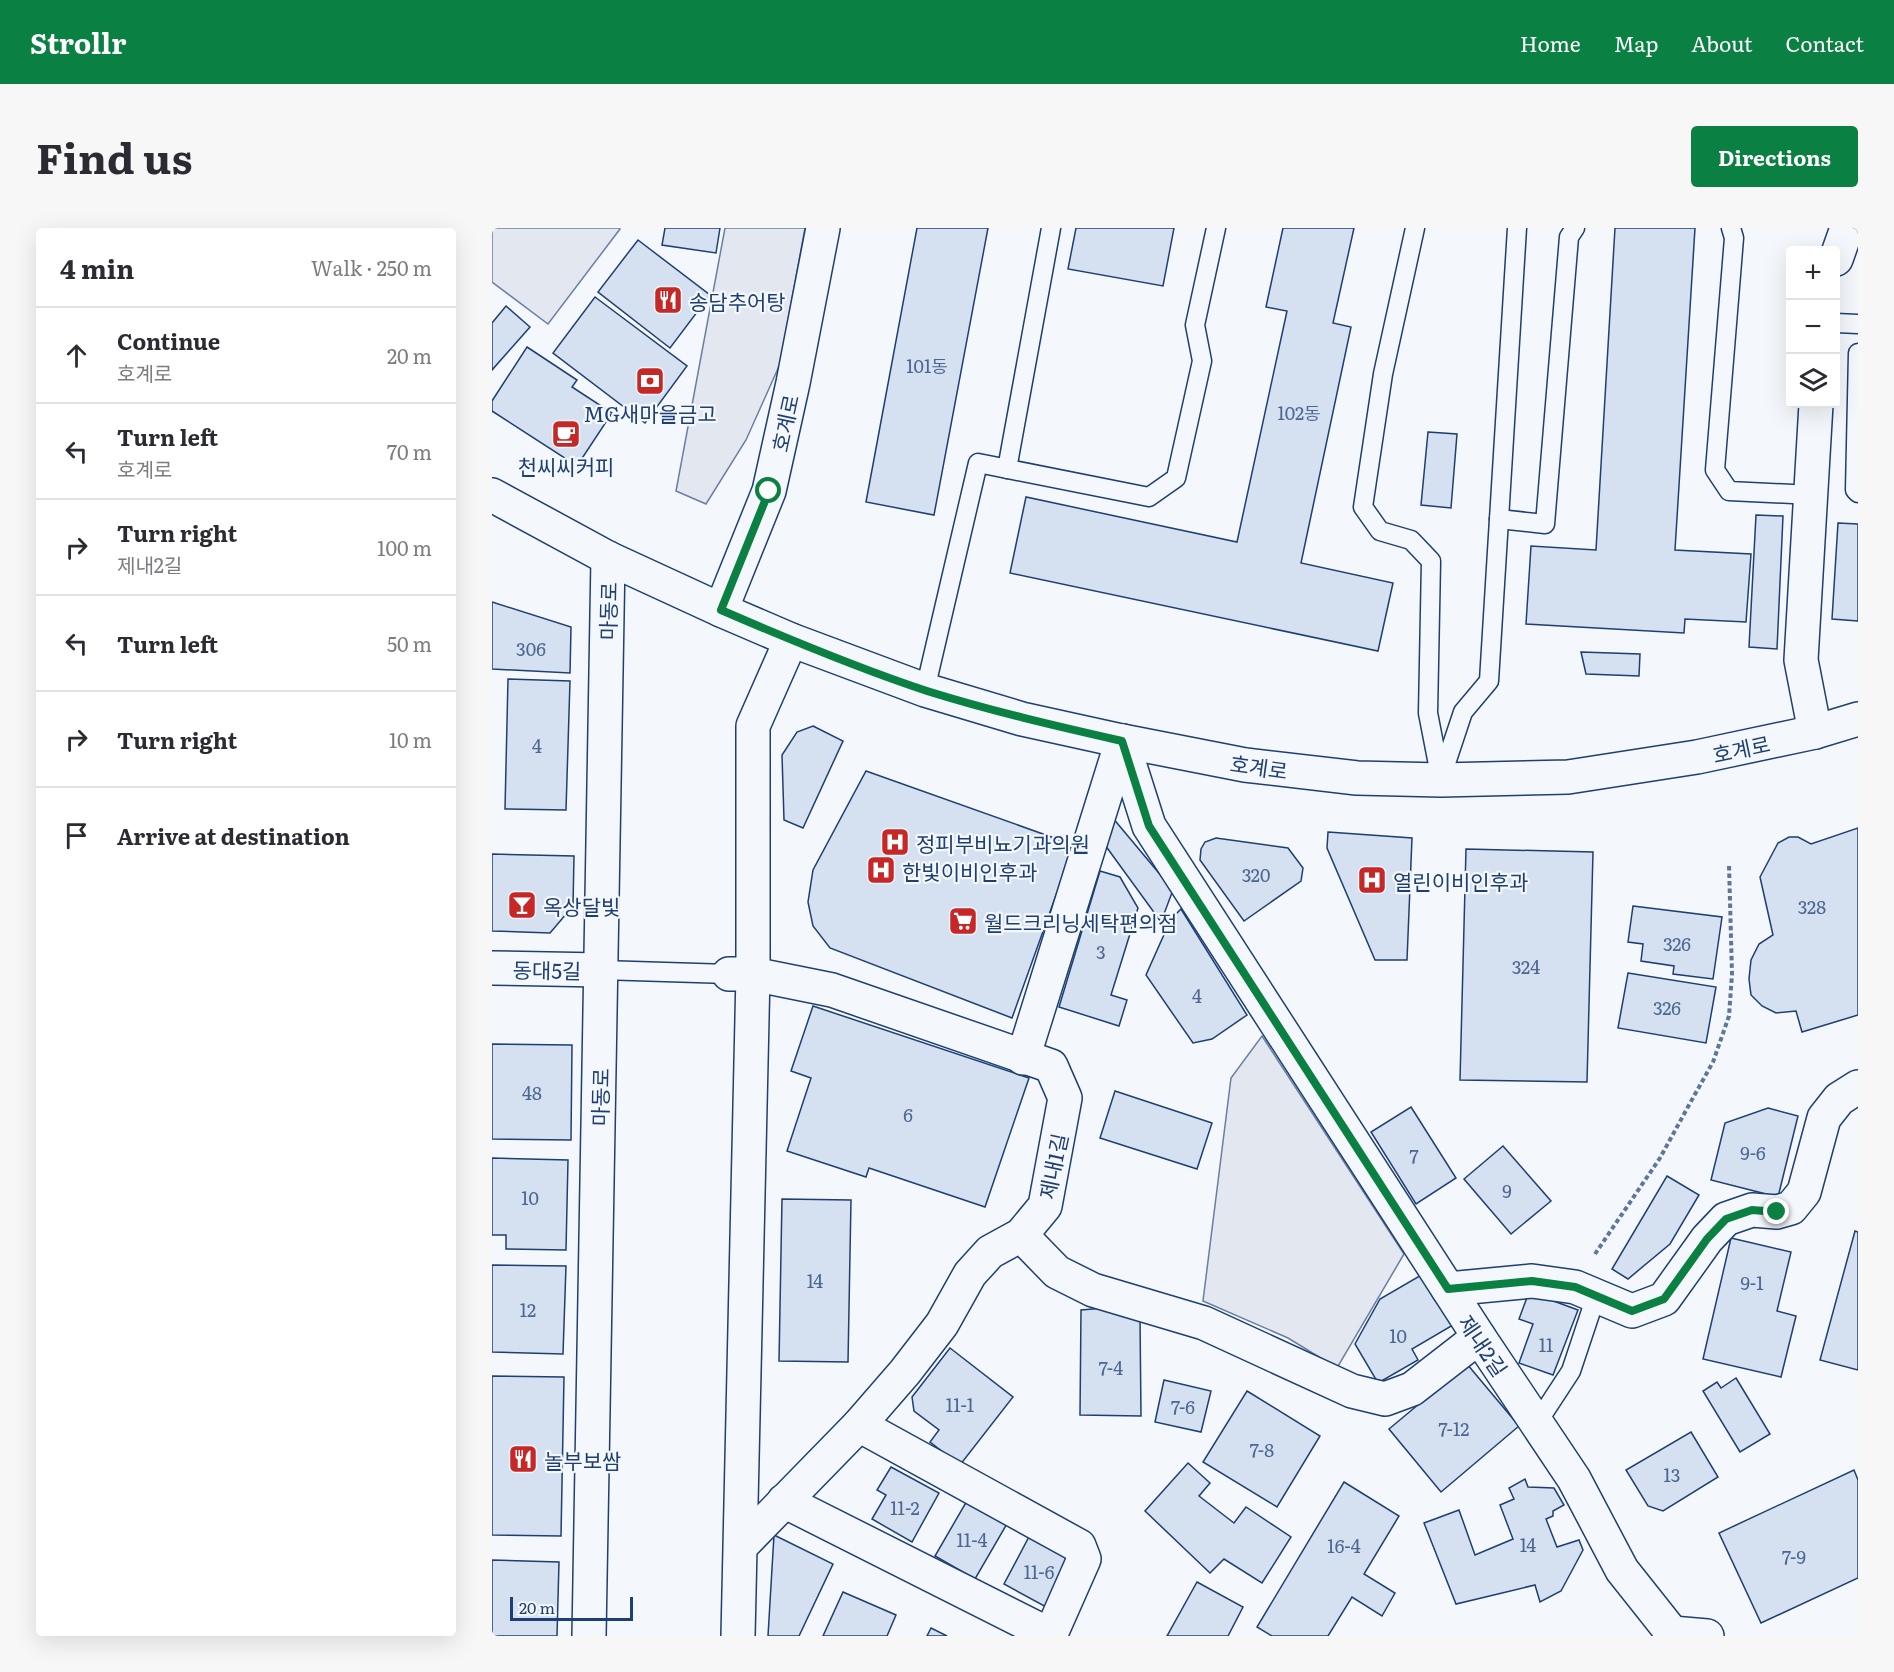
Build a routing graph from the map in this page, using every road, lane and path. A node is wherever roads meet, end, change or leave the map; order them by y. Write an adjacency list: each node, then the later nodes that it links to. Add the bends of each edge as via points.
1 (823, 228): 20 (street, 호계로, via 769,491)
2 (1051, 228): 14 (lane)
3 (1216, 228): 14 (lane, via 1195,325 1202,361 1176,478 1149,497)
4 (1415, 228): 26 (lane, via 1383,374 1363,507 1380,531 1411,540 1431,561 1428,713)
5 (1517, 228): 18 (lane)
6 (1575, 228): 18 (lane, via 1569,237 1545,524)
7 (1731, 228): 17 (lane, via 1734,238 1715,470 1729,491)
8 (1847, 228): 9 (street)
9 (1840, 248)
10 (1840, 323): 11 (lane)
11 (1858, 324)
12 (1858, 353): 15 (lane)
13 (1816, 408): 17 (street)
14 (1007, 469): 22 (lane, via 978,464)
15 (1858, 493)
16 (492, 495): 19 (street, 호계로)
17 (1812, 495): 24 (street, via 1801,660)
18 (1499, 519): 26 (lane, via 1489,681 1463,712)
19 (608, 558): 20 (street, 호계로); 29 (street, 마동로)
20 (721, 610): 21 (street, 호계로)
21 (791, 640): 22 (street, 호계로); 30 (street, via 753,726)
22 (925, 690): 25 (street, 호계로, via 1022,719)
23 (1858, 719): 24 (street, 호계로)
24 (1815, 732): 26 (street, 호계로, via 1697,757 1568,777)
25 (1122, 741): 26 (street, 호계로, via 1245,765 1357,778); 31 (street); 34 (street, 제내2길, via 1149,826)
26 (1441, 780)
27 (1729, 865): 35 (path, via 1730,1016 1713,1062)
28 (492, 968): 29 (street, 동대5길)
29 (610, 970): 30 (lane); 42 (street, 마동로)
30 (741, 974): 31 (street, via 832,990); 40 (street)
31 (1023, 1058): 33 (street, 제내1길, via 1051,1066 1065,1098 1045,1206)
32 (1858, 1087): 35 (street, via 1839,1099 1824,1118 1804,1192 1791,1208 1777,1212 1752,1210 1726,1219 1664,1299 1632,1311)
33 (1021, 1235): 36 (street, via 1057,1272 1093,1290 1204,1323 1352,1391 1385,1399 1412,1389); 38 (street, 제내1길, via 990,1252 970,1274 942,1323)
34 (1448, 1289): 35 (street, via 1532,1281); 36 (street, 제내2길)
35 (1585, 1292): 37 (lane, via 1572,1371)
36 (1479, 1337): 37 (street, 제내2길)
37 (1537, 1423): 41 (street, 제내2길, via 1574,1479 1622,1570)
38 (859, 1425): 39 (street, 제내1길); 44 (street, via 1079,1546 1084,1559)
39 (784, 1501): 40 (street, 제내1길); 44 (street)
40 (741, 1546): 43 (street)
41 (1672, 1635): 45 (street)
42 (589, 1636)
43 (738, 1636)
44 (1050, 1636)
45 (1707, 1636)

